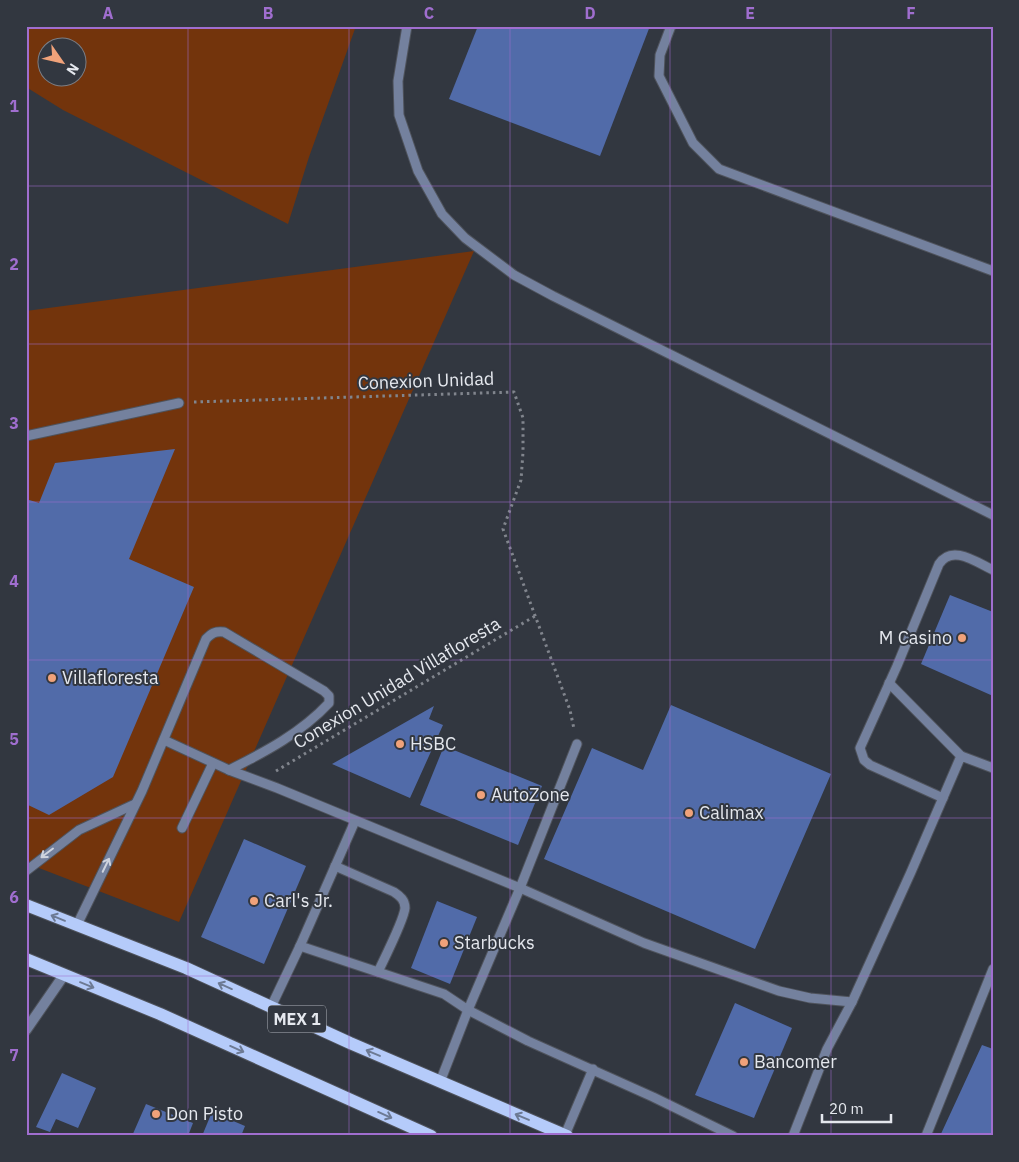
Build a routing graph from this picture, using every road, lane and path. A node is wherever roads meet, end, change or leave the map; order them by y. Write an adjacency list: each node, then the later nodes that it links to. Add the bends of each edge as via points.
1 (407, 26): 6 (lane, via 398,81 399,115 418,170 442,214 466,238 514,275 552,296)
2 (670, 26): 3 (lane, via 660,55 659,76 693,143 719,169)
3 (993, 271)
4 (179, 403): 5 (lane); 8 (path, Conexion Unidad, via 514,392 523,418 521,480 503,529)
5 (26, 436)
6 (993, 515)
7 (993, 570): 9 (lane, via 955,554 942,559)
8 (536, 616): 11 (path, Conexion Unidad, via 570,710); 16 (path, Conexion Unidad Villafloresta)
9 (889, 683): 12 (lane); 17 (lane, via 861,741 861,755 870,764)
10 (164, 740): 13 (lane); 15 (lane, via 206,639 214,632 224,632 324,690 329,696 329,703 294,733); 18 (lane)
11 (577, 744): 23 (lane)
12 (961, 756): 14 (lane); 17 (lane)
13 (213, 763): 15 (lane); 20 (lane)
14 (993, 768)
15 (229, 770): 19 (lane)
16 (272, 773)
17 (943, 798): 31 (lane)
18 (135, 804): 22 (lane, one-way to 22, via 79,830); 25 (lane, one-way to 18)
19 (355, 821): 21 (lane); 23 (lane)
20 (182, 828)
21 (335, 866): 26 (lane); 29 (lane, via 394,892 404,901 403,914)
22 (26, 870)
23 (520, 888): 31 (lane, via 644,943 778,991); 33 (lane)
24 (26, 905): 25 (main road, MEX 1, one-way to 24)
25 (77, 925): 32 (main road, MEX 1, one-way to 25, via 186,968)
26 (300, 946): 29 (lane); 32 (lane)
27 (26, 959): 30 (main road)
28 (993, 969): 41 (lane)
29 (378, 972): 33 (lane, via 444,994)
30 (64, 975): 34 (street); 38 (main road, one-way to 38, via 160,1014)
31 (852, 1002): 40 (lane, via 828,1049)
32 (271, 1007): 36 (main road, MEX 1, one-way to 32)
33 (468, 1010): 35 (lane); 36 (lane)
34 (26, 1030)
35 (593, 1069): 37 (lane); 39 (lane)
36 (440, 1082): 37 (main road, MEX 1, one-way to 36)
37 (565, 1135)
38 (431, 1136)
39 (733, 1136)
40 (793, 1136)
41 (926, 1136)

